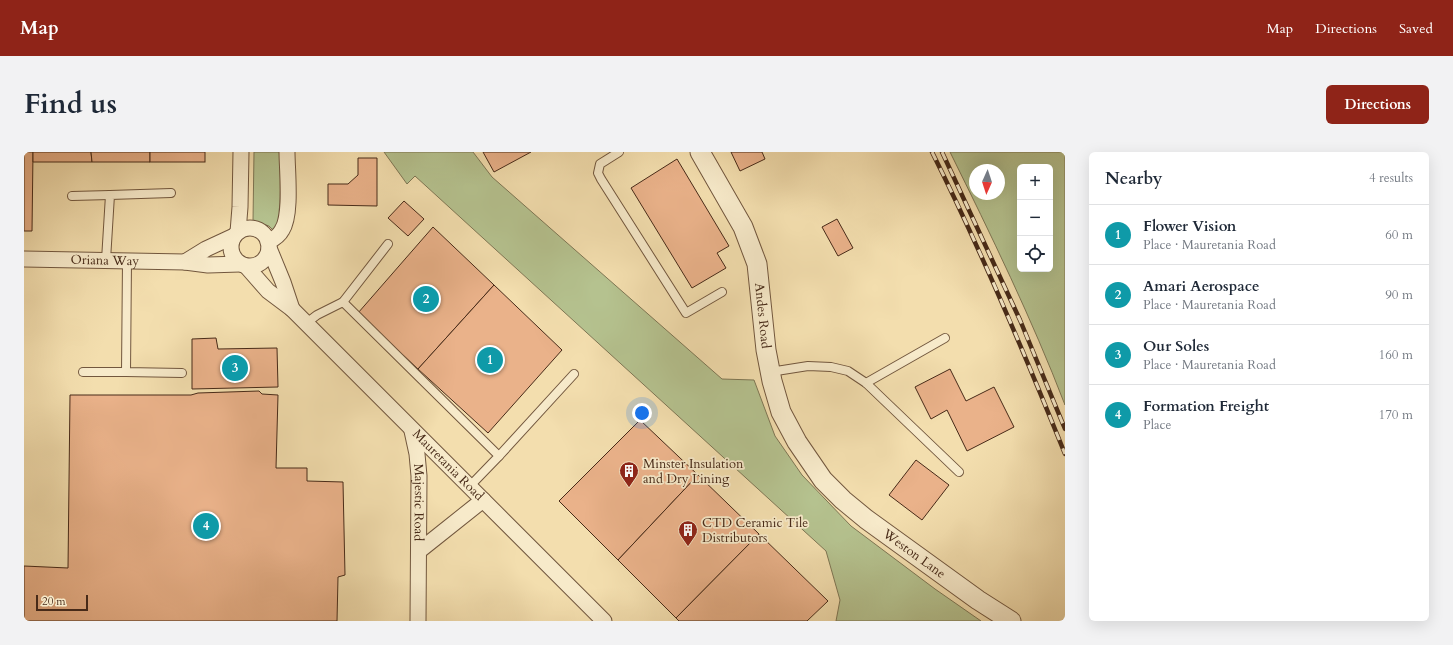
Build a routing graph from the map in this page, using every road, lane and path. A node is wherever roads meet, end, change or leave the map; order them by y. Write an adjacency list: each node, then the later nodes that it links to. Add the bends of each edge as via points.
1 (241, 152): 8 (street, via 240,207)
2 (287, 152): 10 (street, via 287,217 283,229)
3 (619, 152): 16 (lane, via 600,164 598,173 686,313)
4 (700, 152): 23 (street, Andes Road, via 743,227 757,264)
5 (171, 193): 6 (lane)
6 (110, 195): 7 (lane); 12 (lane)
7 (72, 196)
8 (236, 234): 10 (street, via 250,228 256,229 266,236); 14 (street); 15 (street, via 230,248 232,254)
9 (388, 244): 17 (lane)
10 (268, 245): 15 (street, via 264,260 258,264); 18 (street, Mauretania Road)
11 (24, 259): 12 (street, Oriana Way)
12 (106, 260): 13 (street, Oriana Way)
13 (127, 261): 14 (street, Oriana Way); 22 (lane)
14 (185, 262): 15 (street, Oriana Way)
15 (243, 265): 18 (street, Mauretania Road, via 268,291)
16 (722, 292)
17 (343, 302): 19 (lane); 28 (lane)
18 (292, 309): 19 (street, Mauretania Road)
19 (305, 324): 27 (street, Mauretania Road)
20 (945, 338): 26 (lane)
21 (83, 372): 22 (lane)
22 (126, 372): 24 (lane)
23 (770, 372): 26 (lane, via 808,366 831,367 848,370); 30 (street, Andes Road, via 781,412 797,442)
24 (182, 373)
25 (574, 374): 28 (lane)
26 (866, 383): 29 (lane)
27 (412, 431): 31 (street, Mauretania Road); 33 (street, Majestic Road, via 419,476)
28 (499, 456): 31 (lane)
29 (959, 472)
30 (823, 480): 36 (street, Weston Lane, via 842,500 866,519)
31 (469, 487): 32 (street, Mauretania Road)
32 (483, 500): 33 (street, Majestic Road); 35 (street, Mauretania Road)
33 (419, 551): 34 (street, Majestic Road)
34 (418, 621)
35 (604, 621)
36 (1011, 621)

